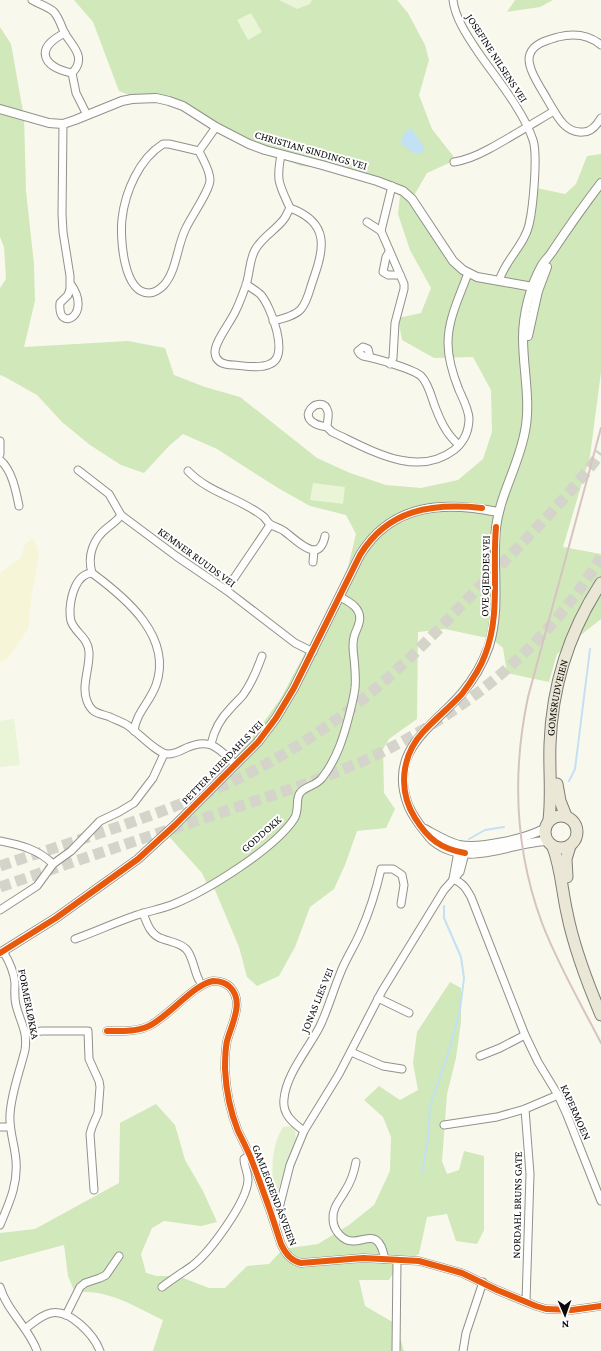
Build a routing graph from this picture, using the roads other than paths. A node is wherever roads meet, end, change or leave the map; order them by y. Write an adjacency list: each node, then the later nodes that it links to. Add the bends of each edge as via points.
1 (32, 0): 3 (street, via 53,11)
2 (453, 0): 12 (street, JOSEFINE NILSENS VEI, via 456,13 474,45)
3 (65, 33): 5 (street, via 78,56 77,65); 5 (street, via 48,43 45,48 46,54 55,66)
4 (601, 45): 7 (street, via 590,37 574,35 544,41 532,51 530,66)
5 (72, 73): 8 (street, via 76,93)
6 (0, 109): 10 (street, CHRISTIAN SINDINGS VEI, via 48,123)
7 (554, 111): 9 (street, via 574,132 590,130); 12 (street)
8 (87, 115): 10 (street, CHRISTIAN SINDINGS VEI); 11 (street, CHRISTIAN SINDINGS VEI, via 122,101 156,98 183,106)
9 (601, 118)
10 (63, 124): 25 (street, via 62,232)
11 (216, 127): 13 (street); 14 (street, CHRISTIAN SINDINGS VEI, via 249,144)
12 (528, 127): 15 (street, via 473,157); 24 (street, JOSEFINE NILSENS VEI, via 535,149 529,225)
13 (199, 151): 13 (street, via 162,144 136,173 128,193 121,229 124,258 130,279 144,292 157,291 165,284 176,259 183,233 209,185 209,174)
14 (282, 155): 17 (street, CHRISTIAN SINDINGS VEI); 18 (street, via 279,182)
15 (454, 162)
16 (601, 183): 27 (street, OVE GJEDDES VEI, via 551,254)
17 (392, 186): 20 (street); 22 (street, CHRISTIAN SINDINGS VEI, via 412,199 453,261)
18 (290, 208): 26 (street, via 285,218 260,242 252,256); 28 (street, via 308,216 314,223 322,247 306,303 301,310)
19 (367, 222): 20 (street)
20 (381, 231): 21 (street)
21 (389, 252): 23 (street); 23 (street, via 383,272)
22 (468, 273): 24 (street, CHRISTIAN SINDINGS VEI); 33 (street, via 448,333 451,365 469,417 467,431)
23 (400, 276): 30 (street, via 404,289 395,323 393,358)
24 (500, 281): 27 (street, CHRISTIAN SINDINGS VEI)
25 (70, 283)
26 (246, 284): 28 (street, via 262,296); 28 (street, via 216,347 218,360 231,365 272,364 276,359 279,344)
27 (534, 290): 39 (street, OVE GJEDDES VEI, via 525,368 525,430 521,449)
28 (273, 322)
29 (370, 357): 30 (street)
30 (390, 364): 33 (street, via 421,376 447,433)
31 (327, 427): 33 (street, via 332,432 401,461 422,462 437,458)
32 (0, 441): 34 (street)
33 (460, 445)
34 (0, 454)
35 (0, 460): 38 (street, via 10,474)
36 (78, 470): 40 (street, KEMNER RUUDS VEI, via 109,494)
37 (188, 471): 41 (street, via 206,486 251,508)
38 (19, 506)
39 (498, 512): 49 (street, PETTER AUERDAHLS VEI, via 476,508 438,507 421,509 398,518 385,525 368,542); 61 (street, OVE GJEDDES VEI, via 495,612 485,656 475,676 462,693 412,747 403,780 411,811 422,827)
40 (121, 515): 45 (street, via 95,541 90,559); 47 (street, KEMNER RUUDS VEI)
41 (270, 525): 43 (street, via 283,530 307,548); 47 (street)
42 (326, 536): 43 (street, via 321,546)
43 (314, 550): 44 (street)
44 (313, 562)
45 (92, 573): 52 (street, via 119,595 141,618 154,639 158,652 156,684 137,718); 52 (street, via 83,575 77,582 70,612 71,621 86,642 89,652 87,701 95,713 115,720)
46 (601, 583): 57 (main road, GOMSRUDVEIEN, via 576,627 558,680 550,738 551,796)
47 (226, 590): 50 (street, KEMNER RUUDS VEI, via 295,643)
48 (601, 596): 56 (main road, GOMSRUDVEIEN, via 576,643 560,704 556,744 557,785)
49 (340, 597): 50 (street, PETTER AUERDAHLS VEI); 66 (street, GODDOKK, via 357,610 359,624 352,645 355,688 336,756 322,778 315,785 300,792 294,819 258,854 171,906)
50 (313, 652): 55 (street, PETTER AUERDAHLS VEI, via 276,718 258,742)
51 (262, 656): 53 (street, via 252,681 220,721)
52 (134, 731): 54 (street)
53 (210, 744): 54 (street, via 196,744 174,753); 55 (street)
54 (164, 754): 62 (street, via 153,778 134,803 100,821 71,851)
55 (235, 764): 68 (street, PETTER AUERDAHLS VEI, via 138,859 56,918)
56 (566, 816): 57 (main road, via 558,816); 60 (main road, via 574,822 577,829 577,836)
57 (547, 825): 59 (main road, via 545,838); 61 (street, OVE GJEDDES VEI, via 526,836)
58 (0, 841): 62 (street, via 30,848)
59 (550, 844): 60 (main road, via 560,848); 61 (street, OVE GJEDDES VEI, via 525,844 483,853); 73 (main road, via 557,858 573,939)
60 (570, 846): 71 (main road, via 566,868 571,902 583,949)
61 (462, 850): 63 (street, via 460,872)
62 (53, 864): 65 (street, via 37,886)
63 (453, 879): 70 (street); 76 (street, KAPERMOEN, via 462,884 471,897)
64 (400, 904): 85 (street, JONAS LIES VEI, via 404,885 402,875 393,869 381,869 367,916 340,973 321,1024 292,1074 286,1090 286,1112 293,1124)
65 (0, 910)
66 (143, 913): 67 (street, GODDOKK); 69 (street, via 157,937 186,948)
67 (75, 940)
68 (1, 952): 75 (street, FORMERLØKKA, via 14,974 15,1002)
69 (199, 980)
70 (378, 998): 72 (street); 77 (street)
71 (601, 999)
72 (409, 1013)
73 (601, 1015)
74 (107, 1031): 86 (street, GAMLEGRENDÅSVEIEN, via 126,1031 148,1026 203,985 219,982 228,985 234,991 237,1000 227,1041 225,1076 232,1114)
75 (26, 1034): 84 (street, FORMERLØKKA, via 26,1050 11,1108); 88 (street, via 42,1031 88,1031 89,1059 100,1087 98,1113 90,1134)
76 (524, 1035): 78 (street); 80 (street, KAPERMOEN)
77 (351, 1052): 79 (street, via 383,1066); 85 (street)
78 (480, 1056)
79 (402, 1069)
80 (558, 1095): 81 (street); 89 (street, KAPERMOEN)
81 (525, 1109): 82 (street, via 497,1117); 99 (street, NORDAHL BRUNS GATE, via 530,1174)
82 (444, 1125)
83 (0, 1127): 84 (street)
84 (10, 1127): 91 (street, FORMERLØKKA, via 16,1159 15,1182 11,1200)
85 (304, 1131): 90 (street, via 290,1165)
86 (250, 1155): 90 (street, GAMLEGRENDÅSVEIEN); 97 (street, GAMLEGRENDÅSVEIEN, via 244,1159 248,1180 246,1192 232,1217 192,1266)
87 (356, 1162): 93 (street, via 350,1182 332,1213 334,1227 340,1235 352,1241 377,1241)
88 (94, 1190)
89 (601, 1201)
90 (275, 1224): 93 (street, GAMLEGRENDÅSVEIEN, via 285,1253 296,1262)
91 (0, 1225)
92 (118, 1256): 101 (street, via 106,1275 85,1283 80,1288)
93 (385, 1259): 94 (street, GAMLEGRENDÅSVEIEN)
94 (396, 1260): 95 (street, GAMLEGRENDÅSVEIEN, via 419,1261 462,1272); 105 (street)
95 (483, 1282): 99 (street, GAMLEGRENDÅSVEIEN); 106 (street)
96 (0, 1287): 98 (street)
97 (162, 1287)
98 (2, 1297): 102 (street)
99 (526, 1302): 100 (street, GAMLEGRENDÅSVEIEN, via 546,1309 572,1310)
100 (601, 1306)
101 (66, 1315): 102 (street, via 60,1312 46,1314); 104 (street, via 88,1331)
102 (25, 1329): 103 (street)
103 (37, 1351)
104 (100, 1351)
105 (396, 1351)
106 (463, 1351)

